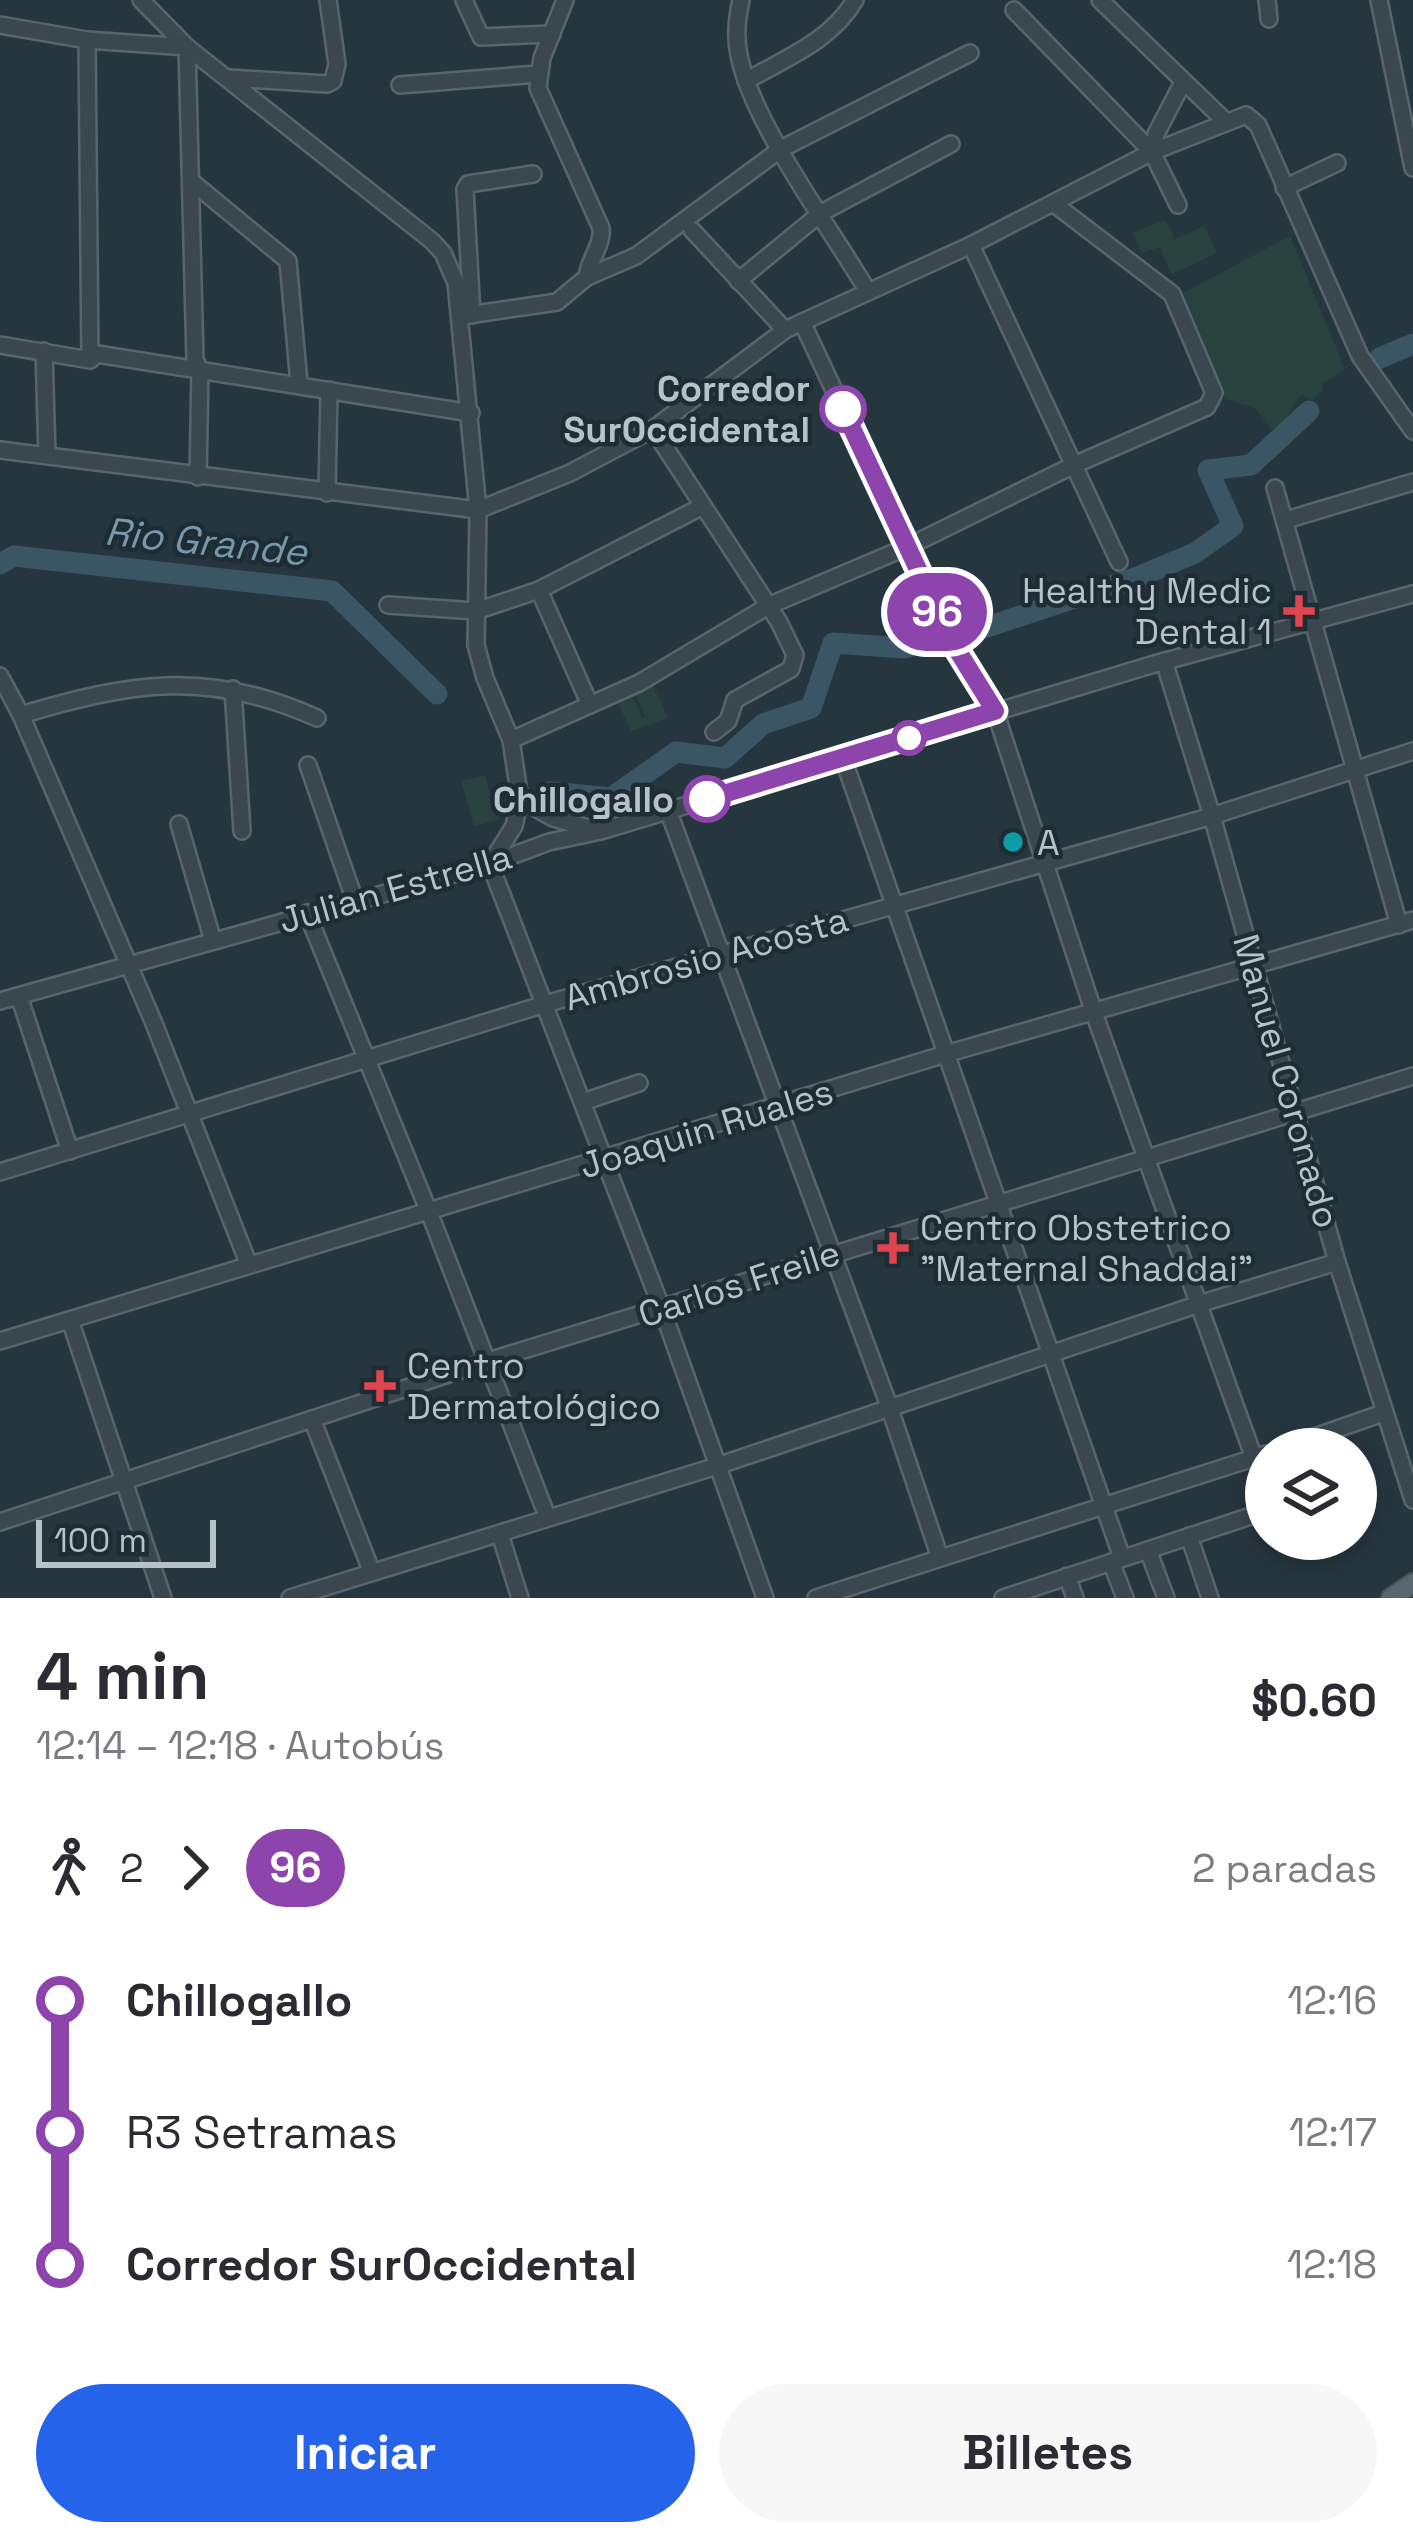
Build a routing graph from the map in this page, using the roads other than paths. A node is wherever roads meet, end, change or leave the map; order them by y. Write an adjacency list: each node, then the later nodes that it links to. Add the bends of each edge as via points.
1 (140, 0): 15 (street)
2 (328, 0): 18 (street, via 335,73 327,83)
3 (464, 0): 13 (street, via 482,37)
4 (565, 0): 13 (street)
5 (741, 0): 19 (street, via 736,33)
6 (855, 0): 19 (street, via 826,35)
7 (1100, 0): 20 (street)
8 (1267, 0): 11 (street)
9 (1379, 0): 27 (street)
10 (1014, 10): 25 (street)
11 (1269, 19)
12 (0, 25): 14 (street)
13 (552, 34): 17 (street)
14 (87, 40): 15 (street); 44 (street)
15 (188, 47): 18 (street); 29 (street)
16 (970, 53): 24 (street)
17 (538, 74): 21 (street); 36 (street, via 541,100 601,228)
18 (229, 78): 39 (street, via 432,241)
19 (746, 81): 24 (street)
20 (1183, 82): 22 (street); 25 (street)
21 (400, 85)
22 (1225, 121): 25 (street); 30 (street, via 1251,117)
23 (951, 144): 33 (street)
24 (781, 149): 33 (street); 36 (street, via 636,256)
25 (1152, 152): 31 (street); 32 (street)
26 (1337, 163): 30 (street)
27 (1413, 168)
28 (533, 174): 39 (street, via 465,189)
29 (191, 181): 45 (street); 46 (street, via 288,261)
30 (1284, 188): 50 (street, via 1360,356)
31 (1053, 203): 35 (street); 53 (street, via 1172,294 1214,393 1207,407)
32 (1178, 205)
33 (821, 213): 37 (street); 38 (street)
34 (692, 230): 37 (street)
35 (971, 244): 38 (street); 53 (street)
36 (587, 277): 39 (street, via 557,302)
37 (738, 281): 41 (street)
38 (867, 290): 40 (street)
39 (467, 315): 48 (street)
40 (802, 322): 41 (street); 61 (street)
41 (784, 330): 49 (street)
42 (0, 345): 43 (street)
43 (44, 352): 44 (street); 52 (street)
44 (90, 360): 45 (street)
45 (200, 370): 46 (street); 54 (street)
46 (299, 383): 47 (street)
47 (329, 390): 48 (street); 57 (street)
48 (471, 413): 59 (street)
49 (653, 429): 58 (street); 59 (street)
50 (1413, 431)
51 (0, 450): 52 (street)
52 (47, 456): 54 (street)
53 (1074, 465): 61 (street); 62 (street)
54 (198, 477): 57 (street)
55 (1413, 482): 60 (street)
56 (1275, 488): 60 (street)
57 (327, 494): 59 (street)
58 (701, 507): 63 (street); 66 (street)
59 (478, 510): 67 (street)
60 (1286, 520): 68 (street)
61 (907, 547): 66 (street); 73 (street)
62 (1119, 562)
63 (539, 590): 67 (street); 72 (street)
64 (1413, 594): 68 (street, Julian Estrella)
65 (388, 605): 67 (street)
66 (768, 606): 72 (street); 76 (street, via 795,664 745,691)
67 (476, 611): 77 (street, via 481,661)
68 (1314, 620): 69 (street, Julian Estrella); 81 (street)
69 (1164, 661): 73 (street, Julian Estrella); 84 (street, Manuel Coronado)
70 (0, 676): 74 (street)
71 (233, 689): 74 (street, via 101,691); 75 (street); 86 (street)
72 (590, 705): 77 (street)
73 (995, 711): 79 (street, Julian Estrella); 88 (street)
74 (21, 715): 96 (street)
75 (317, 718)
76 (714, 732)
77 (511, 740): 82 (street)
78 (1413, 751): 81 (street, Ambrosio Acosta)
79 (843, 758): 83 (street, Julian Estrella); 91 (street)
80 (308, 765): 90 (street)
81 (1356, 769): 84 (street, Ambrosio Acosta); 93 (street)
82 (520, 799): 87 (street); 89 (street)
83 (668, 810): 87 (street, Julian Estrella); 95 (street)
84 (1212, 816): 88 (street, Ambrosio Acosta); 97 (street, Manuel Coronado)
85 (179, 824): 94 (street)
86 (242, 831)
87 (601, 831): 89 (street, Julian Estrella)
88 (1042, 862): 91 (street, Ambrosio Acosta); 101 (street)
89 (490, 864): 90 (street, Julian Estrella); 100 (street)
90 (355, 901): 92 (street, Julian Estrella)
91 (896, 905): 95 (street, Ambrosio Acosta); 102 (street)
92 (307, 913): 94 (street, Julian Estrella); 103 (street)
93 (1406, 922): 97 (street, Joaquin Ruales)
94 (213, 941): 96 (street, Julian Estrella)
95 (723, 953): 100 (street, Ambrosio Acosta); 107 (street)
96 (127, 964): 98 (street, Julian Estrella); 109 (street)
97 (1255, 966): 101 (street, Joaquin Ruales); 108 (street, Manuel Coronado)
98 (20, 996): 99 (street, Julian Estrella); 110 (street)
99 (0, 1001)
100 (545, 1004): 103 (street, Ambrosio Acosta); 106 (street)
101 (1094, 1013): 102 (street, Joaquin Ruales); 111 (street)
102 (949, 1053): 107 (street, Joaquin Ruales); 114 (street)
103 (365, 1058): 109 (street, Ambrosio Acosta); 115 (street)
104 (1413, 1076): 108 (street, Carlos Freile)
105 (639, 1082): 106 (street)
106 (583, 1102): 112 (street)
107 (779, 1106): 112 (street, Joaquin Ruales); 116 (street)
108 (1294, 1111): 111 (street, Carlos Freile); 117 (street, Manuel Coronado)
109 (191, 1113): 110 (street, Ambrosio Acosta); 118 (street)
110 (70, 1151): 113 (street, Ambrosio Acosta)
111 (1144, 1156): 114 (street, Carlos Freile); 119 (street)
112 (604, 1157): 115 (street, Joaquin Ruales); 120 (street)
113 (0, 1172)
114 (1000, 1202): 116 (street, Carlos Freile); 123 (street)
115 (429, 1212): 118 (street, Joaquin Ruales); 124 (street)
116 (830, 1253): 120 (street, Carlos Freile); 125 (street)
117 (1337, 1262): 119 (street); 126 (street, Manuel Coronado)
118 (248, 1265): 121 (street, Joaquin Ruales)
119 (1198, 1304): 123 (street); 128 (street)
120 (662, 1309): 124 (street, Carlos Freile); 131 (street)
121 (70, 1320): 122 (street, Joaquin Ruales); 132 (street)
122 (0, 1341)
123 (1052, 1353): 125 (street); 134 (street)
124 (488, 1361): 127 (street, Carlos Freile); 135 (street)
125 (889, 1406): 131 (street); 141 (street)
126 (1383, 1413): 129 (street); 133 (street, Manuel Coronado)
127 (312, 1419): 132 (street, Carlos Freile); 143 (street)
128 (1249, 1428)
129 (1340, 1428)
130 (1245, 1461): 134 (street)
131 (717, 1466): 135 (street); 150 (street)
132 (122, 1482): 137 (street, Carlos Freile); 147 (street)
133 (1413, 1500)
134 (1103, 1504): 141 (street); 142 (street)
135 (547, 1516): 138 (street)
136 (1245, 1518): 139 (street)
137 (0, 1522)
138 (500, 1534): 143 (street); 149 (street)
139 (1189, 1536): 140 (street); 156 (street)
140 (1148, 1550): 142 (street); 155 (street)
141 (940, 1558): 151 (street)
142 (1117, 1560): 144 (street); 154 (street)
143 (371, 1570): 148 (street)
144 (1067, 1576): 146 (street); 153 (street)
145 (1413, 1583): 157 (main road)
146 (1026, 1594): 152 (street)
147 (163, 1598)
148 (290, 1598)
149 (520, 1598)
150 (765, 1598)
151 (816, 1598)
152 (1003, 1598)
153 (1075, 1598)
154 (1125, 1598)
155 (1166, 1598)
156 (1210, 1598)
157 (1391, 1598)

